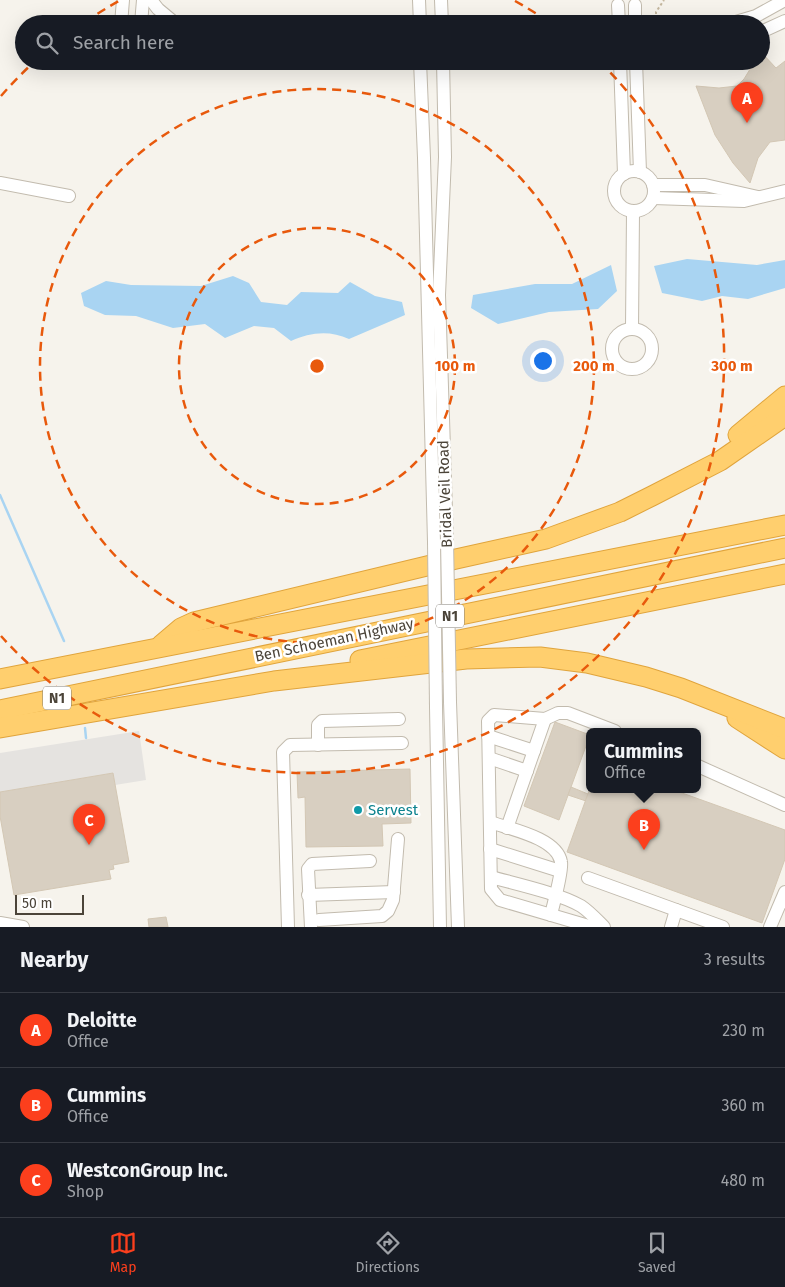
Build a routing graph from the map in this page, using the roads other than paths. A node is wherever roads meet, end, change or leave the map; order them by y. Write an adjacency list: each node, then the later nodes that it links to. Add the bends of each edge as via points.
1 (123, 0): 9 (street)
2 (143, 0): 10 (street)
3 (151, 0): 11 (street)
4 (420, 0): 12 (street)
5 (441, 0): 13 (street)
6 (785, 0): 16 (street)
7 (635, 4): 15 (street)
8 (618, 5): 14 (street)
9 (122, 15)
10 (141, 15)
11 (165, 15)
12 (420, 15)
13 (442, 15)
14 (619, 15)
15 (635, 15)
16 (758, 15)
17 (785, 21): 18 (street)
18 (770, 28)
19 (420, 70): 57 (street, Bridal Veil Road, bridge, via 434,542)
20 (443, 70): 71 (street, Bridal Veil Road, bridge, via 445,157 439,295)
21 (620, 70): 24 (street)
22 (636, 70): 23 (street)
23 (640, 172): 24 (street); 27 (street, via 650,179)
24 (624, 174): 29 (street, via 616,181 614,194 620,206)
25 (0, 183): 28 (street)
26 (785, 191): 27 (street, via 758,197 711,186)
27 (653, 192): 29 (street, via 646,208)
28 (69, 196)
29 (633, 212): 30 (street)
30 (632, 328)
31 (785, 396): 33 (highway)
32 (785, 416): 33 (highway, via 720,461)
33 (671, 485): 37 (highway, via 620,512 546,540 194,622)
34 (785, 524): 37 (highway, Ben Schoeman Highway / N1)
35 (785, 548): 41 (highway, Ben Schoeman Highway / N1)
36 (785, 574): 40 (highway)
37 (158, 647): 38 (highway, Ben Schoeman Highway / N1)
38 (0, 679)
39 (681, 688): 40 (highway, via 646,676 588,663 531,657 466,659); 46 (highway); 50 (highway, via 728,712)
40 (222, 689): 44 (highway)
41 (0, 710)
42 (399, 719): 49 (street, via 322,721 318,725)
43 (545, 719): 45 (street, via 558,713 568,714); 47 (street, via 494,715 488,721); 51 (street)
44 (0, 728)
45 (607, 728)
46 (785, 729)
47 (488, 736): 51 (street); 52 (street)
48 (402, 744): 49 (street)
49 (318, 745): 76 (street, via 290,745 283,752)
50 (785, 749)
51 (534, 751): 54 (street)
52 (489, 758): 54 (street); 56 (street)
53 (701, 767): 55 (street)
54 (527, 772): 58 (street)
55 (785, 805)
56 (490, 822): 58 (street); 60 (street)
57 (438, 824): 77 (street); 78 (street, Bridal Veil Road)
58 (507, 828): 62 (street, via 545,841 557,852 562,863)
59 (398, 839): 65 (street)
60 (490, 849): 62 (street); 63 (street)
61 (370, 861): 67 (street, via 312,864 308,869)
62 (560, 871): 68 (street)
63 (491, 877): 68 (street); 70 (street, via 491,889 500,900)
64 (588, 878): 69 (street)
65 (394, 892): 67 (street); 74 (street, via 391,906 382,916)
66 (785, 892): 84 (street)
67 (308, 895): 74 (street)
68 (555, 896): 70 (street); 81 (street, via 579,905)
69 (676, 910): 72 (street); 82 (street)
70 (551, 915): 80 (street)
71 (458, 921): 79 (street)
72 (694, 922): 83 (street)
73 (0, 923): 75 (street)
74 (315, 923)
75 (23, 927)
76 (288, 927)
77 (432, 927)
78 (440, 927)
79 (464, 927)
80 (592, 927)
81 (604, 927)
82 (671, 927)
83 (723, 927)
84 (770, 927)

